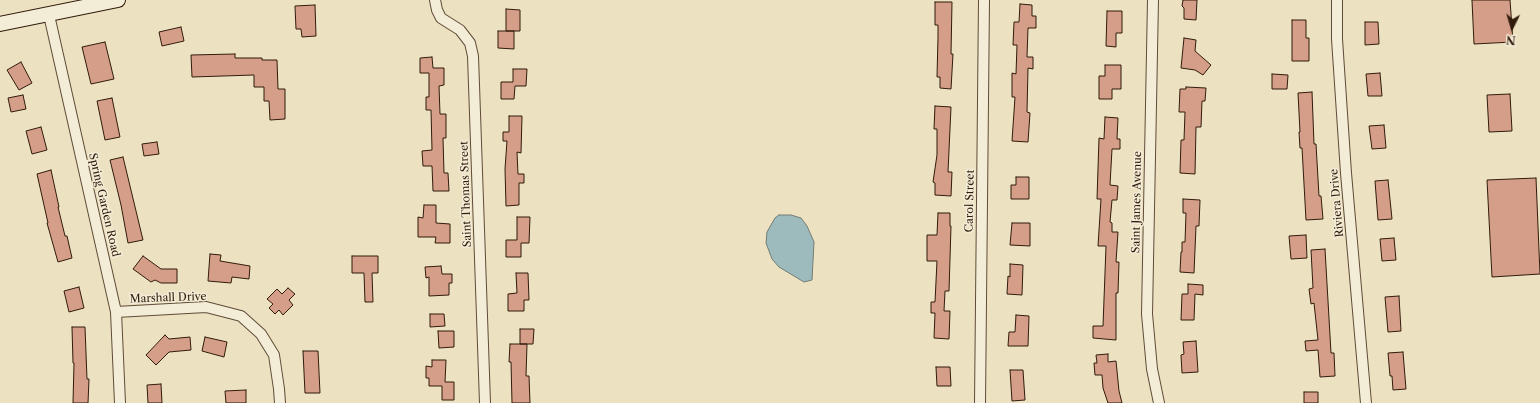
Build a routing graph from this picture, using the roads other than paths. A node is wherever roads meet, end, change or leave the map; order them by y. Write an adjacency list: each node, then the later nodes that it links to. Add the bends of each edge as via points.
1 (118, 0): 6 (main road)
2 (435, 0): 11 (street, Saint Thomas Street, via 442,18 460,30 470,43 473,56)
3 (984, 0): 12 (street, Carol Street)
4 (1153, 0): 13 (street, Saint James Avenue, via 1148,314 1152,369)
5 (1336, 0): 14 (street, Riviera Drive, via 1346,165)
6 (49, 15): 7 (main road); 8 (street, Spring Garden Road)
7 (0, 24)
8 (116, 312): 9 (street, Spring Garden Road); 10 (street, Marshall Drive, via 206,307 241,316 261,334 274,355)
9 (120, 403)
10 (280, 403)
11 (485, 403)
12 (980, 403)
13 (1159, 403)
14 (1366, 403)

